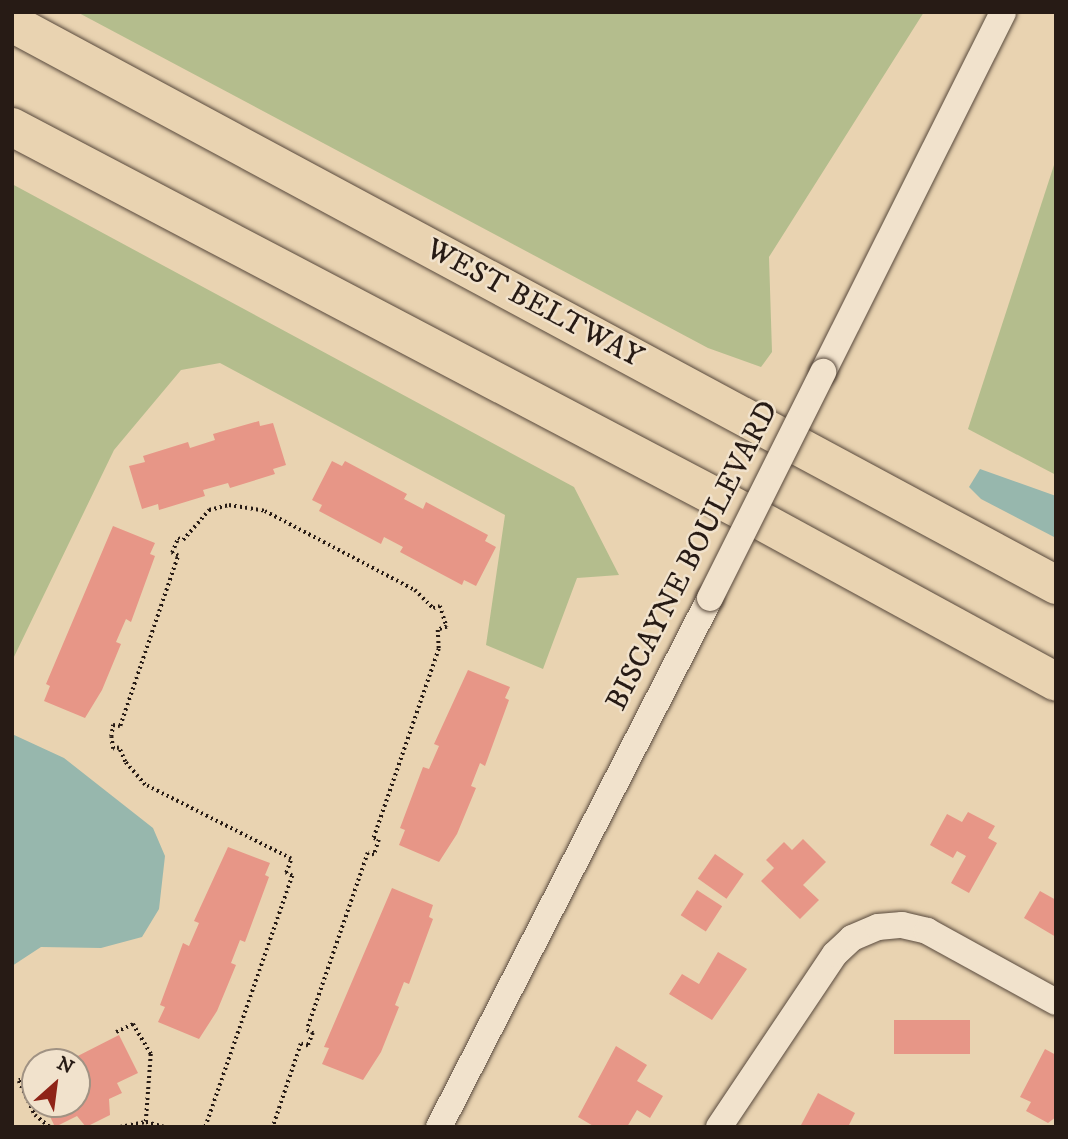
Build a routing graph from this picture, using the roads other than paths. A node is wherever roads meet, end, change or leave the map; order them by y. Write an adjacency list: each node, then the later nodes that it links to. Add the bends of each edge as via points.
1 (1003, 12): 9 (street, BISCAYNE BOULEVARD, bridge)
2 (12, 23): 6 (highway, WEST BELTWAY)
3 (12, 127): 5 (highway)
4 (12, 139): 5 (highway)
5 (126, 189): 7 (highway, via 752,516)
6 (1056, 585)
7 (1056, 682)
8 (1056, 1002): 10 (street, via 926,931 902,925 877,928 852,938 835,954)
9 (439, 1127)
10 (719, 1127)

